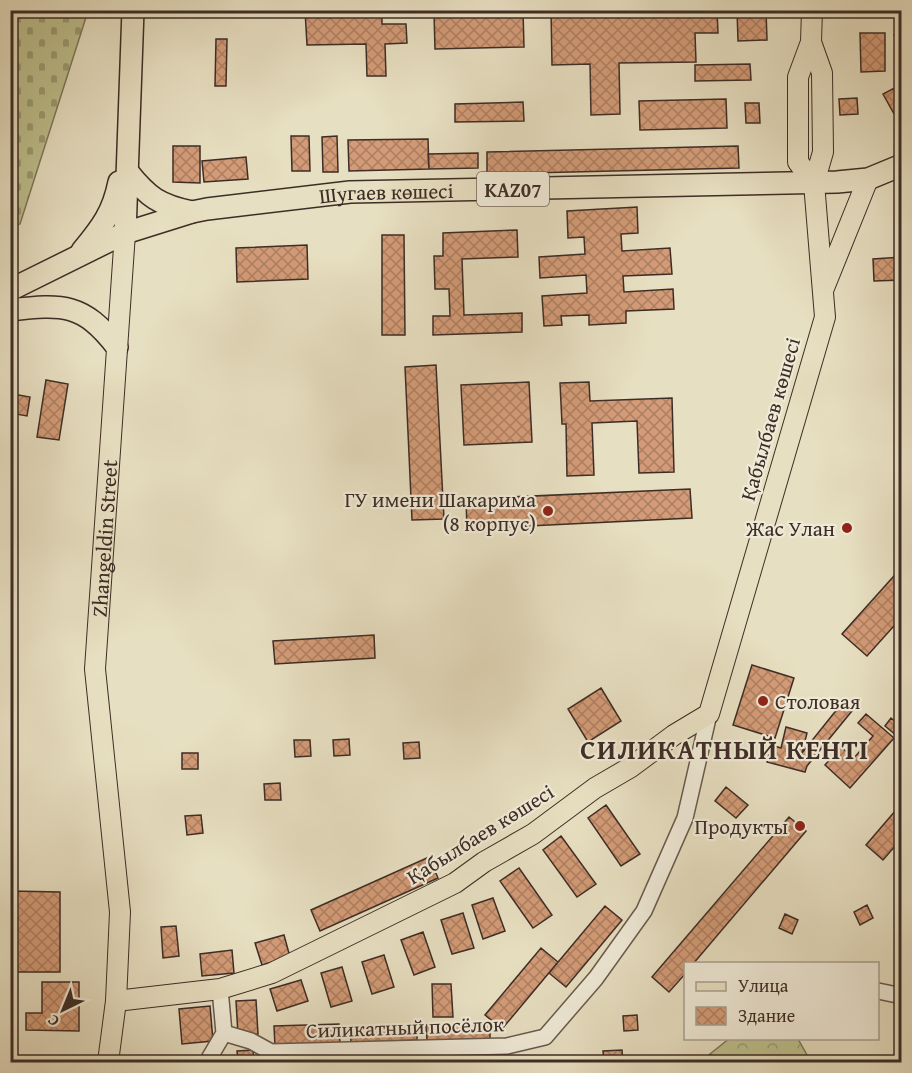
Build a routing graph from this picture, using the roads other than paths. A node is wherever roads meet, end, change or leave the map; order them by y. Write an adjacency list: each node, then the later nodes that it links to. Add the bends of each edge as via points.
1 (134, 10): 3 (highway, Zhangeldin Street)
2 (812, 10): 6 (main road, Қабылбаев көшесі, via 811,42 822,73 823,152)
3 (128, 164): 7 (highway, via 141,188 157,201); 8 (highway, Zhangeldin Street); 9 (highway, via 105,222)
4 (902, 165): 5 (highway, Шугаев көшесі / KAZ07)
5 (868, 179): 6 (highway, Шугаев көшесі / KAZ07); 11 (main road)
6 (814, 183): 7 (highway, Шугаев көшесі / KAZ07, via 350,192); 11 (main road, Қабылбаев көшесі)
7 (192, 212): 8 (highway, Шугаев көшесі / KAZ07)
8 (126, 233): 9 (highway, KAZ07); 13 (main road, Zhangeldin Street)
9 (77, 256): 10 (highway, KAZ07)
10 (10, 290)
11 (822, 291): 14 (main road, Қабылбаев көшесі, via 825,317)
12 (10, 310): 13 (highway, via 74,310 98,324)
13 (117, 348): 18 (main road, Zhangeldin Street, via 95,669 120,912)
14 (709, 714): 15 (main road, Қабылбаев көшесі, via 455,883 272,973); 19 (street, Силикатный посёлок, via 686,818 644,912 596,978 545,1037 507,1046 271,1052)
15 (220, 989): 18 (main road, Қабылбаев көшесі); 19 (street)
16 (879, 991): 17 (street)
17 (902, 996)
18 (116, 1000): 20 (main road, Zhangeldin Street)
19 (224, 1033): 21 (street)
20 (108, 1062)
21 (207, 1062)

